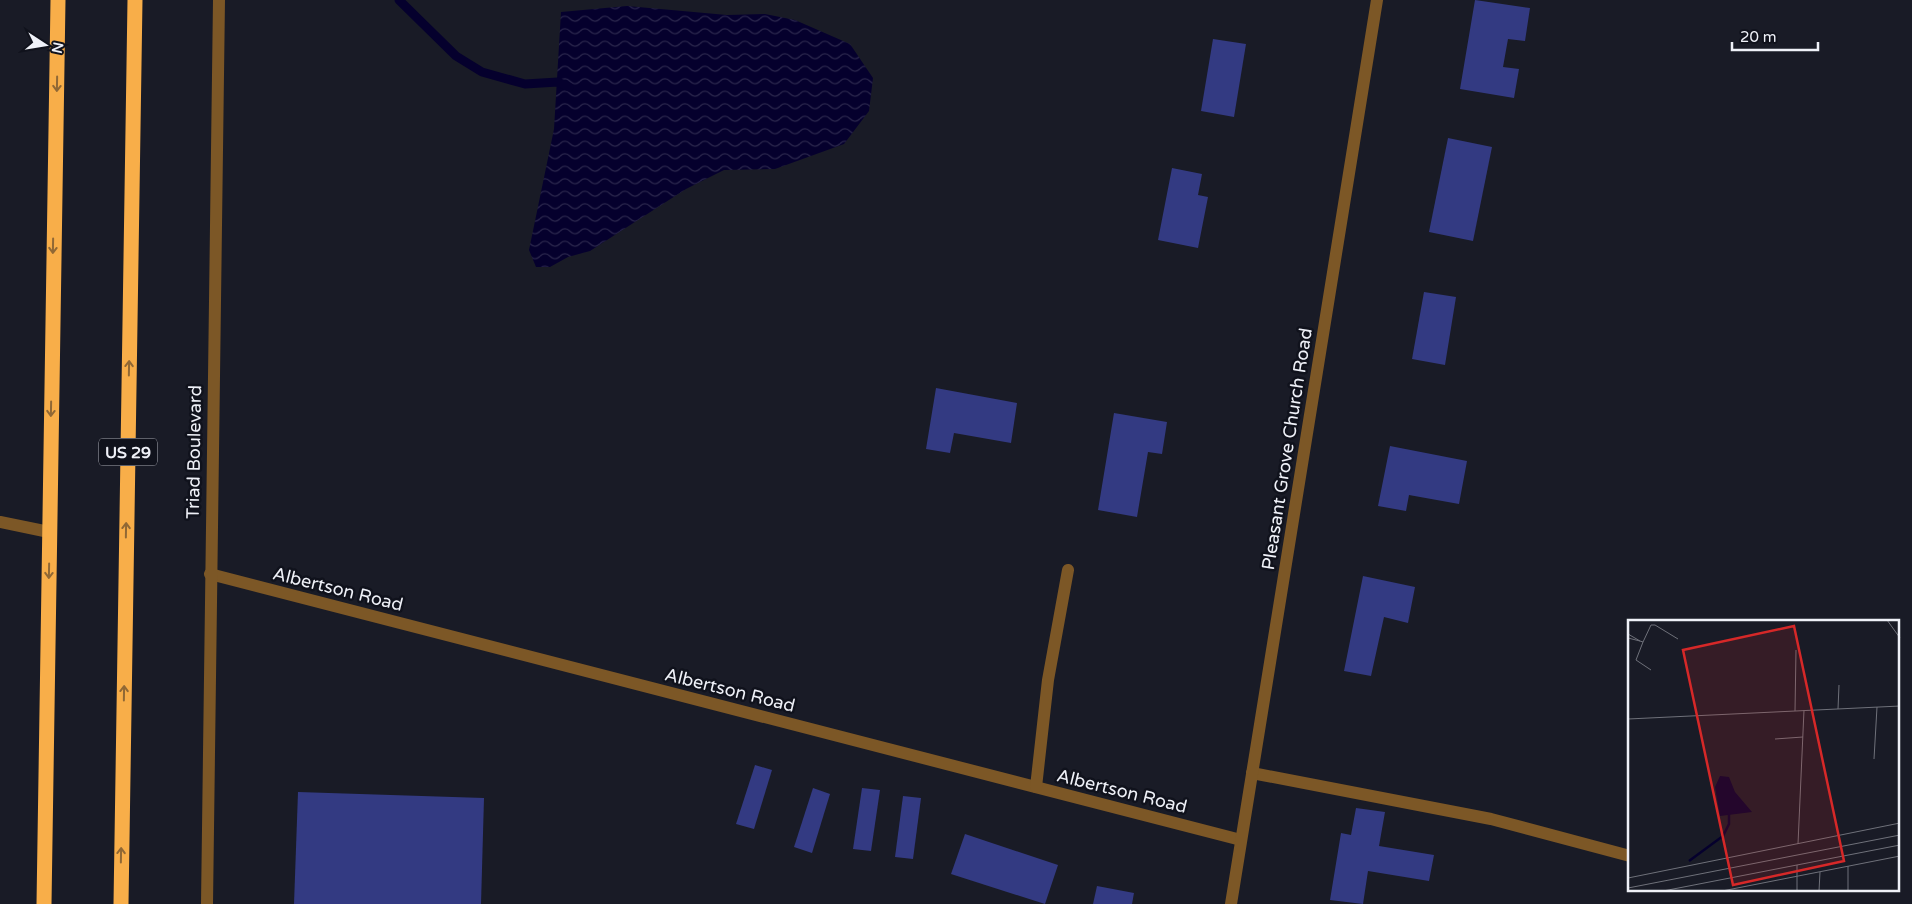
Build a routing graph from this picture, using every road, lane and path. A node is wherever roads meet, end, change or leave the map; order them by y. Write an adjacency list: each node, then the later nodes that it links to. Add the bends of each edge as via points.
1 (58, 0): 6 (highway, one-way to 6)
2 (135, 0): 14 (highway, US 29, one-way to 2)
3 (219, 0): 8 (street, Triad Boulevard)
4 (1377, 0): 9 (street, Pleasant Grove Church Road)
5 (0, 522): 6 (street)
6 (49, 532): 13 (highway, one-way to 13)
7 (1068, 570): 10 (street, via 1048,680)
8 (210, 574): 10 (street, Albertson Road); 15 (street, Triad Boulevard)
9 (1252, 773): 11 (street, Pleasant Grove Church Road); 12 (street, via 1491,820)
10 (1036, 787): 11 (street, Albertson Road)
11 (1241, 840): 16 (street, Pleasant Grove Church Road)
12 (1628, 855)
13 (44, 904)
14 (120, 904)
15 (207, 904)
16 (1230, 904)

